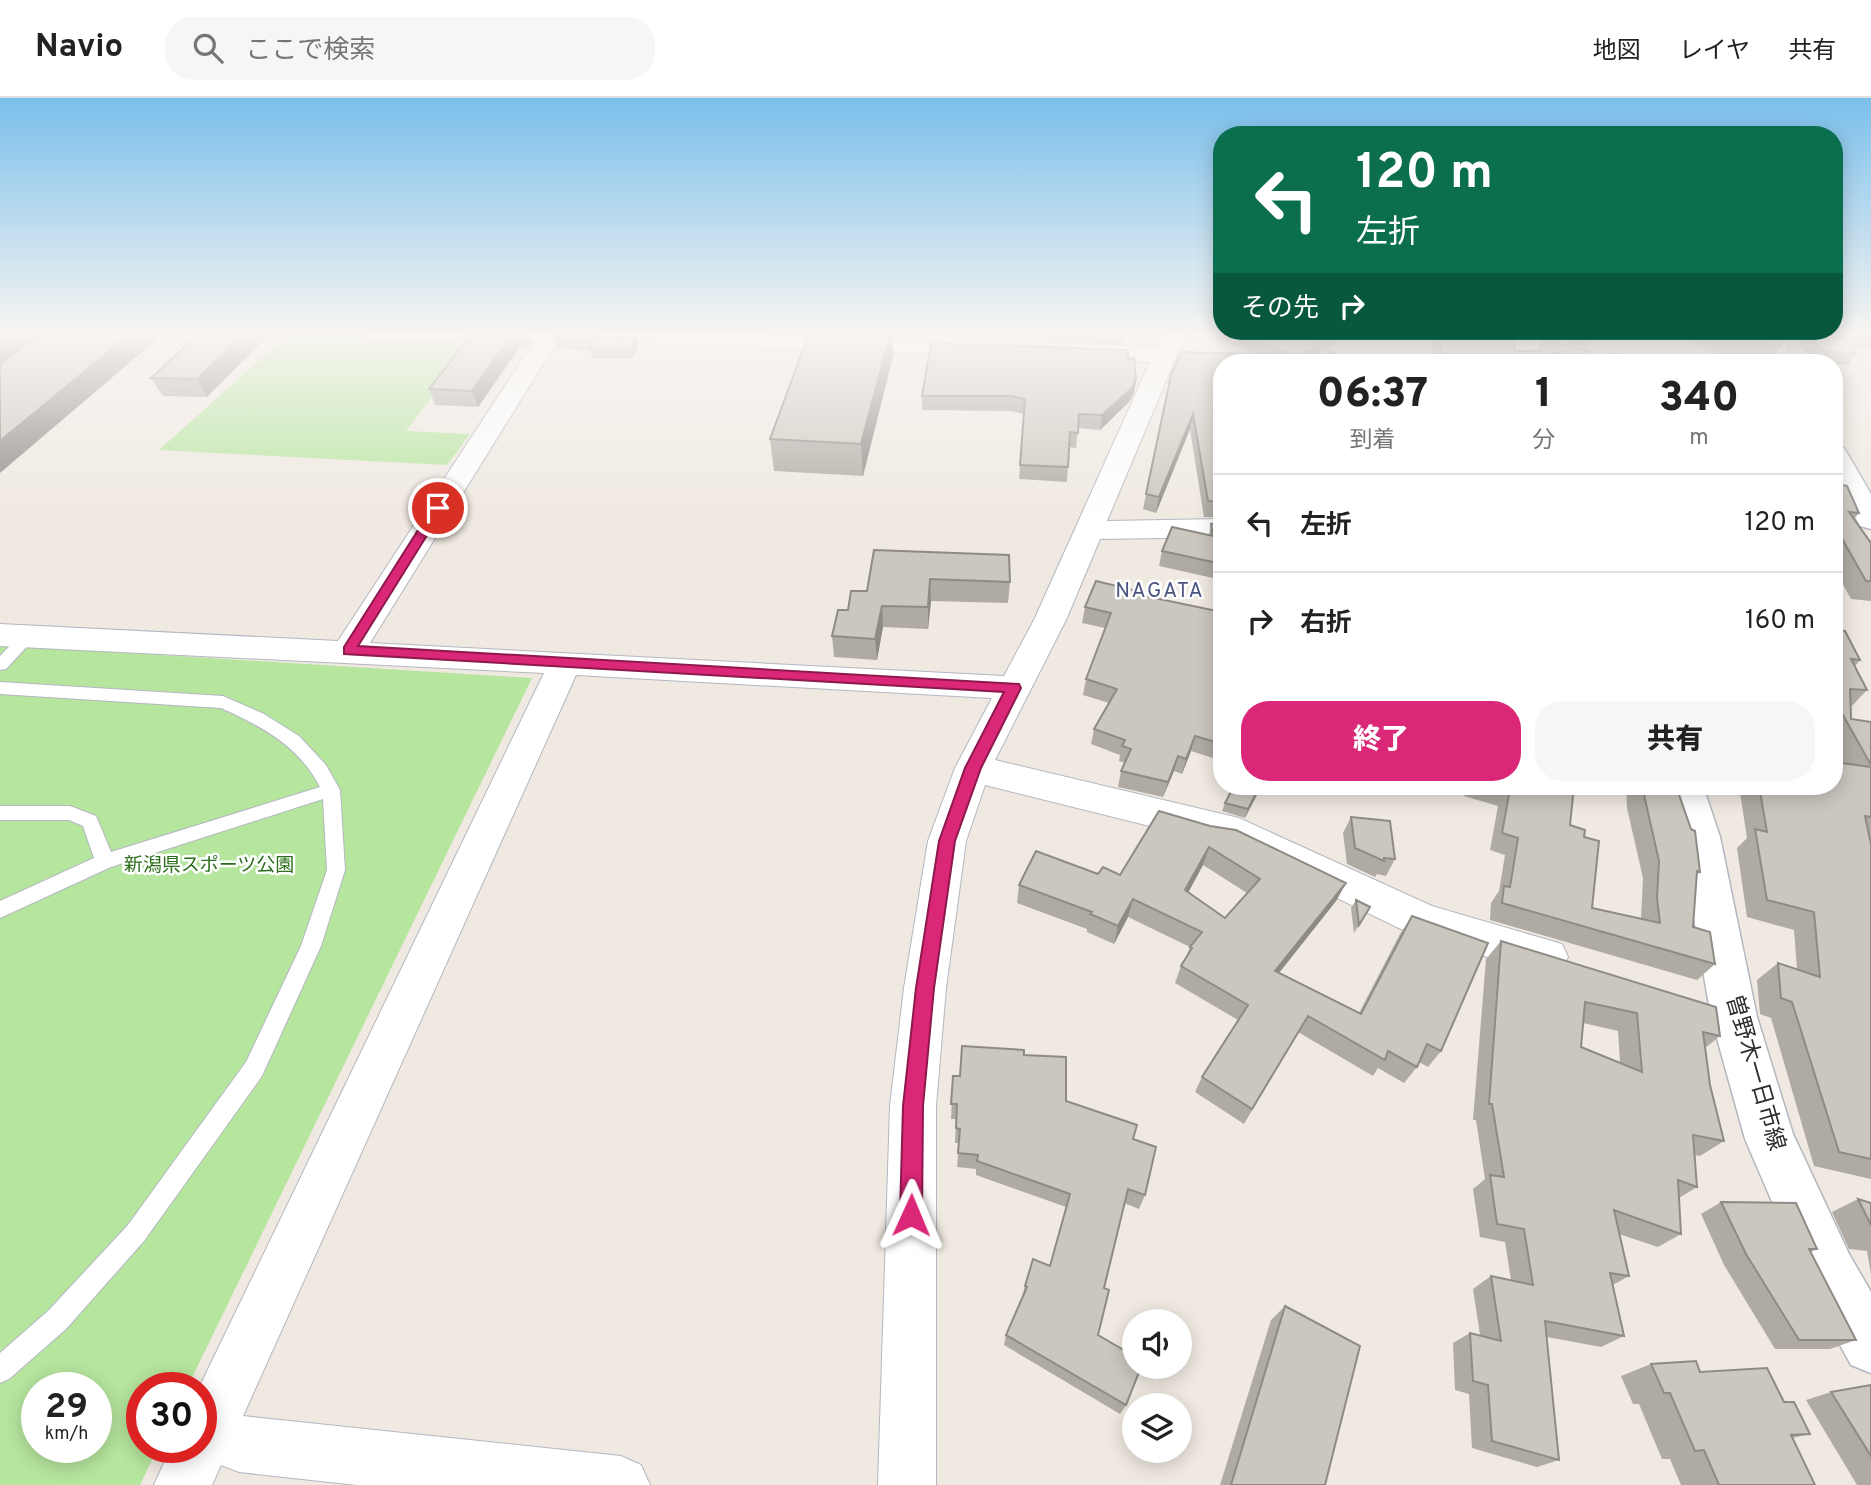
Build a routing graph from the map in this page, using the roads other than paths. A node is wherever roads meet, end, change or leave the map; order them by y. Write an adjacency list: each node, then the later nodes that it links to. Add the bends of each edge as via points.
1 (511, 396): 8 (street)
2 (1149, 396): 6 (street)
3 (1843, 470): 4 (main road)
4 (1871, 520)
5 (1213, 528): 6 (street)
6 (1092, 530): 12 (street)
7 (14, 635): 8 (street); 10 (lane)
8 (349, 650): 9 (street)
9 (565, 664): 12 (street); 22 (street)
10 (0, 665)
11 (0, 688): 14 (lane, via 223,702 293,740)
12 (1014, 688): 13 (street)
13 (973, 768): 19 (street, via 1239,833 1423,922); 27 (street, via 947,841 913,1106)
14 (331, 790): 17 (lane); 21 (lane, via 336,870 311,947 254,1069 135,1233 57,1320)
15 (1687, 795): 20 (main road, 曽野木一日市線, via 1700,837 1716,1010 1830,1273)
16 (0, 813): 17 (lane, via 70,813 90,821)
17 (105, 861): 18 (lane)
18 (0, 910)
19 (1581, 967)
20 (1871, 1345)
21 (0, 1370)
22 (217, 1439)
23 (217, 1446): 26 (street)
24 (200, 1463): 25 (street)
25 (183, 1485)
26 (621, 1485)
27 (907, 1485)

